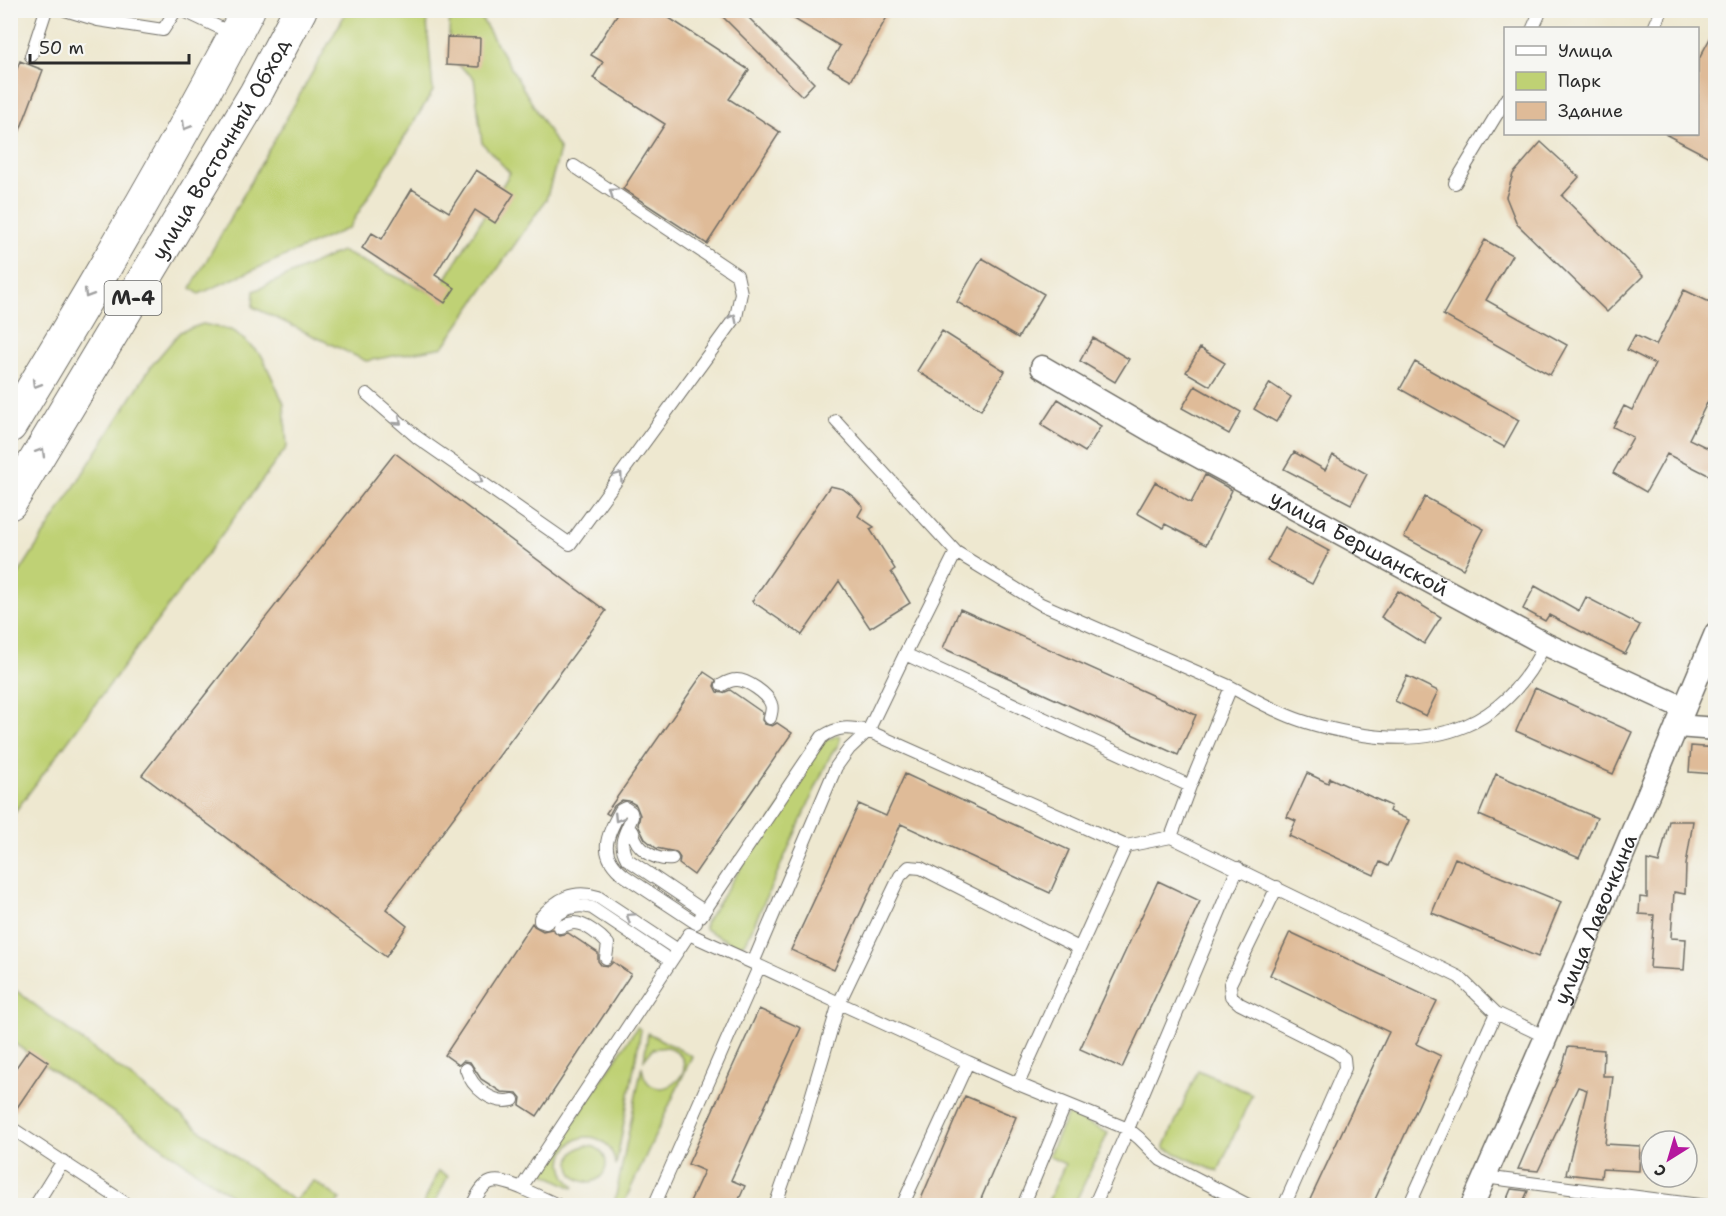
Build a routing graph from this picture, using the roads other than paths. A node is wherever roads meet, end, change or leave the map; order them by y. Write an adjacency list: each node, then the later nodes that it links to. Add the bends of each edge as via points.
1 (46, 10): 11 (lane)
2 (65, 10): 3 (lane, via 98,20 162,30)
3 (176, 10)
4 (182, 10): 8 (lane)
5 (300, 10): 19 (highway, улица Восточный Обход / М-4, one-way to 5, via 256,93)
6 (1541, 10): 9 (lane)
7 (1662, 10): 10 (lane)
8 (242, 23): 18 (highway, улица Восточный Обход / М-4, one-way to 18)
9 (1533, 27)
10 (1654, 27)
11 (31, 56)
12 (1504, 102): 14 (lane)
13 (574, 166): 16 (lane, one-way to 13, via 418,438 570,544 736,317 741,293 737,275)
14 (1455, 183)
15 (1042, 367): 22 (street, улица Бершанской)
16 (367, 394)
17 (836, 421): 20 (lane)
18 (10, 426)
19 (10, 502)
20 (956, 552): 23 (lane); 25 (lane, via 1041,604)
21 (1716, 633): 26 (street, улица Лавочкина)
22 (1545, 644): 25 (lane, via 1535,665 1503,703 1466,726 1427,737 1378,738 1329,729 1290,717); 26 (street, улица Бершанской)
23 (905, 654): 29 (lane); 30 (lane)
24 (722, 685): 27 (lane, via 740,680 766,696 771,702)
25 (1231, 687): 30 (lane)
26 (1681, 717): 28 (street); 48 (street, улица Лавочкина)
27 (770, 718)
28 (1716, 729)
29 (868, 732): 33 (lane); 37 (lane, via 848,727 834,729 822,737); 45 (lane, via 836,767)
30 (1190, 786): 32 (lane)
31 (633, 832): 34 (lane, via 639,846 654,856)
32 (1171, 837): 33 (lane); 35 (lane)
33 (1126, 846): 41 (lane)
34 (672, 859)
35 (1238, 868): 36 (lane); 55 (lane)
36 (1277, 887): 47 (lane, via 1459,977); 69 (lane, via 1230,984 1231,996 1336,1052 1344,1058 1345,1068)
37 (704, 911): 38 (lane); 38 (lane, one-way to 38, via 627,859 621,842 632,817 625,808 621,810 609,833 608,859 614,868)
38 (696, 923): 40 (lane)
39 (560, 927): 43 (lane, via 573,923 603,939 608,944)
40 (689, 934): 42 (lane); 45 (lane)
41 (1079, 948): 46 (lane, via 921,868 909,867 900,876); 51 (lane)
42 (678, 950): 44 (lane); 44 (lane, one-way to 44, via 588,894 560,900 540,918 546,923 566,908 583,905)
43 (606, 958)
44 (671, 961): 58 (lane)
45 (756, 965): 46 (lane); 63 (lane)
46 (839, 1004): 49 (lane); 64 (lane)
47 (1496, 1013): 48 (lane); 70 (lane)
48 (1546, 1037): 57 (street, улица Лавочкина)
49 (968, 1062): 51 (lane); 65 (lane)
50 (466, 1069): 52 (lane, via 475,1086 492,1098)
51 (1018, 1084): 53 (lane)
52 (513, 1100)
53 (1065, 1105): 55 (lane); 66 (lane)
54 (10, 1127): 56 (lane)
55 (1128, 1130): 67 (lane); 68 (lane, via 1161,1160)
56 (63, 1161): 59 (lane); 60 (lane)
57 (1484, 1177): 71 (street, улица Лавочкина); 72 (lane)
58 (521, 1188): 61 (lane, via 502,1180 487,1182); 62 (lane)
59 (35, 1206)
60 (130, 1206)
61 (472, 1206)
62 (560, 1206)
63 (654, 1206)
64 (775, 1206)
65 (902, 1206)
66 (1023, 1206)
67 (1094, 1206)
68 (1250, 1206)
69 (1284, 1206)
70 (1409, 1206)
71 (1472, 1206)
72 (1707, 1206)

